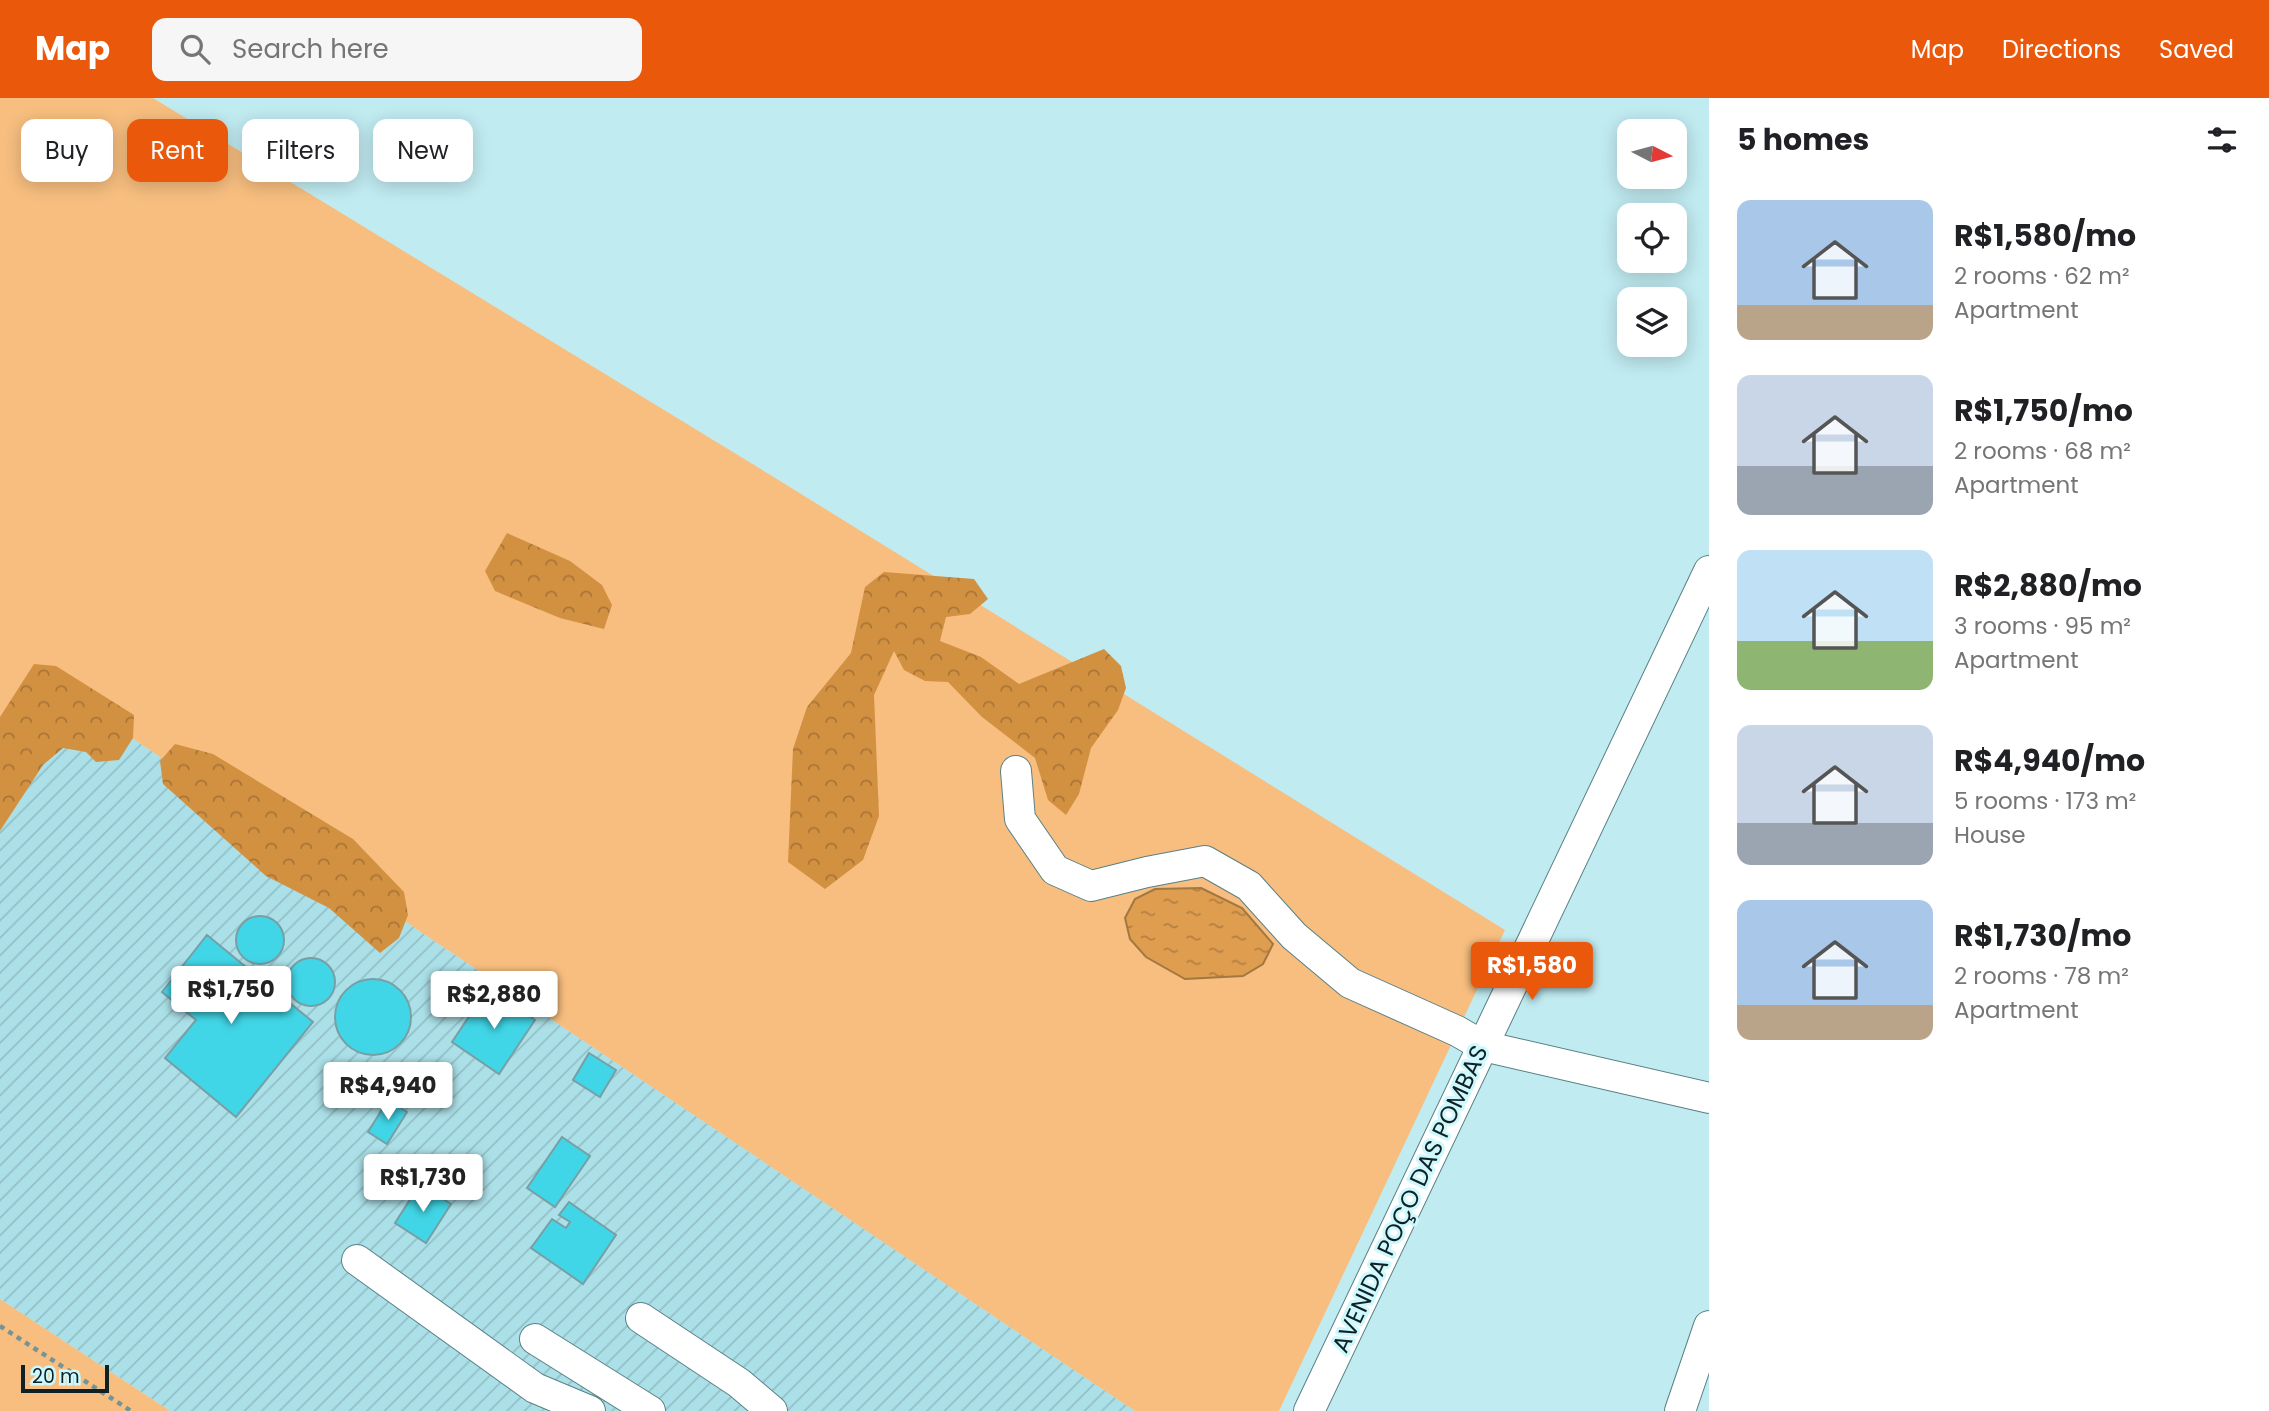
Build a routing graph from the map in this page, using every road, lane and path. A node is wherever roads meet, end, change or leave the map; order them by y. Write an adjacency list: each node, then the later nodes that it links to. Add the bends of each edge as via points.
1 (1709, 570): 3 (street, AVENIDA POÇO DAS POMBAS)
2 (1016, 771): 3 (street, via 1020,819 1055,870 1091,886 1205,861 1249,886 1294,936 1350,983)
3 (1483, 1046): 4 (street); 14 (street, AVENIDA POÇO DAS POMBAS)
4 (1709, 1098)
5 (357, 1260): 11 (street, via 535,1388)
6 (641, 1318): 13 (street)
7 (0, 1326): 10 (path)
8 (1709, 1326): 15 (street)
9 (535, 1339): 12 (street)
10 (131, 1411)
11 (590, 1411)
12 (650, 1411)
13 (772, 1411)
14 (1309, 1411)
15 (1680, 1411)

